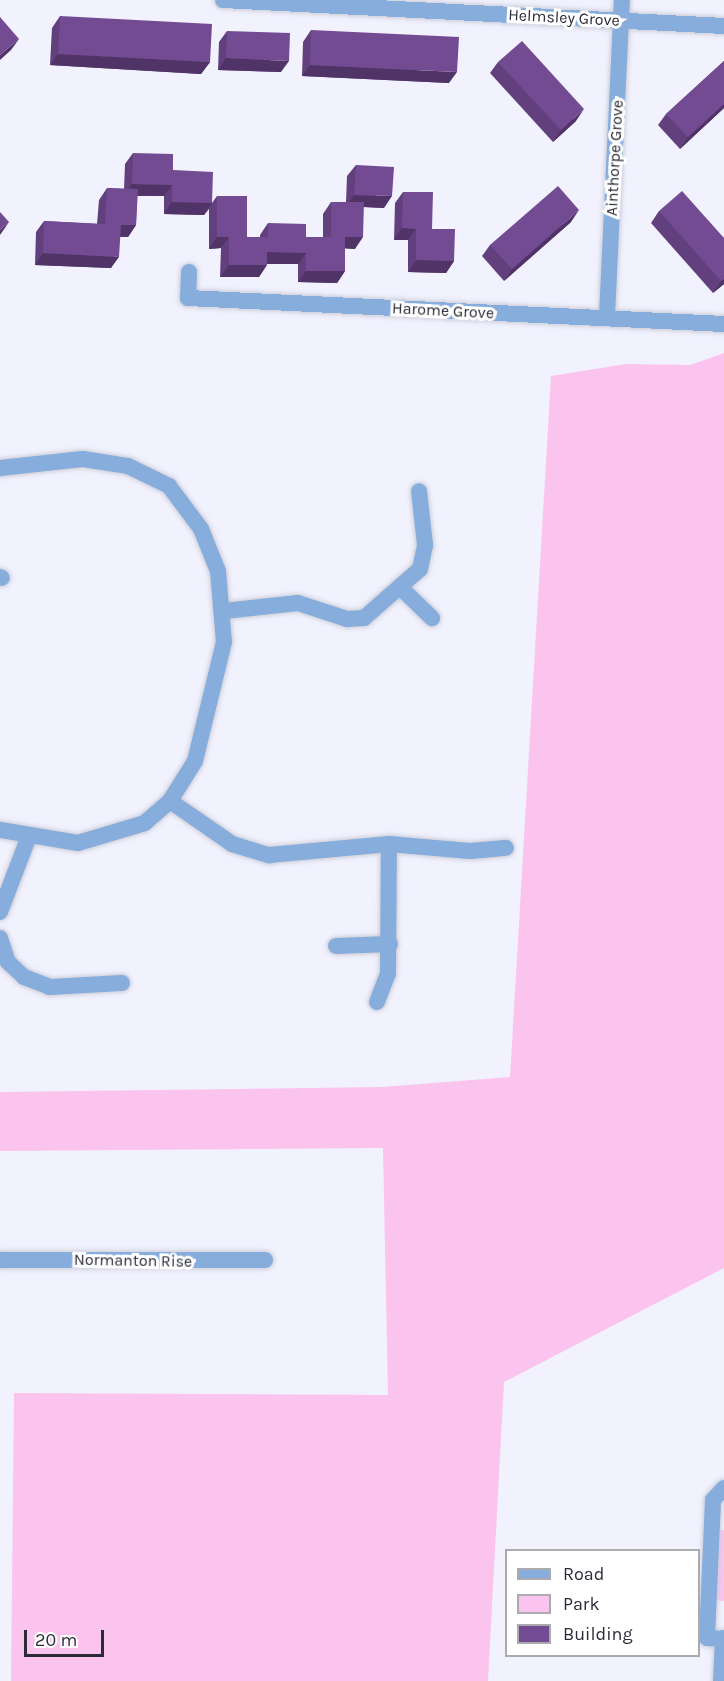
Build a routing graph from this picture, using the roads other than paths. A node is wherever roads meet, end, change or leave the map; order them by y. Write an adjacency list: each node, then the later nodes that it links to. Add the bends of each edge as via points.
1 (223, 0): 3 (street, Helmsley Grove)
2 (622, 0): 3 (street, Ainthorpe Grove)
3 (621, 21): 4 (street, Helmsley Grove); 6 (street, Ainthorpe Grove)
4 (724, 26)
5 (189, 272): 6 (street, Harome Grove, via 188,298)
6 (607, 316): 7 (street, Harome Grove)
7 (724, 324)
8 (0, 468): 11 (street, via 83,459 128,466 169,486 201,530 218,571)
9 (419, 490): 10 (street, via 424,545 420,569)
10 (402, 589): 11 (street, via 364,618 347,619 298,603); 12 (street)
11 (224, 611): 13 (street, via 214,692 195,761)
12 (432, 618)
13 (170, 801): 15 (street, via 145,824 117,836 78,843); 16 (street, via 232,844 269,855)
14 (0, 830): 15 (street)
15 (29, 836): 18 (street)
16 (389, 844): 17 (street, via 470,851); 20 (street)
17 (506, 848)
18 (0, 912)
19 (0, 938): 22 (street)
20 (390, 944): 21 (street); 24 (street, via 388,974)
21 (336, 946)
22 (4, 964): 23 (street, via 50,987)
23 (122, 983)
24 (377, 1002)
25 (0, 1260): 26 (street, Normanton Rise)
26 (265, 1260)
27 (724, 1488): 28 (street, via 713,1500 707,1638)
28 (723, 1639): 29 (street)
29 (721, 1681)

